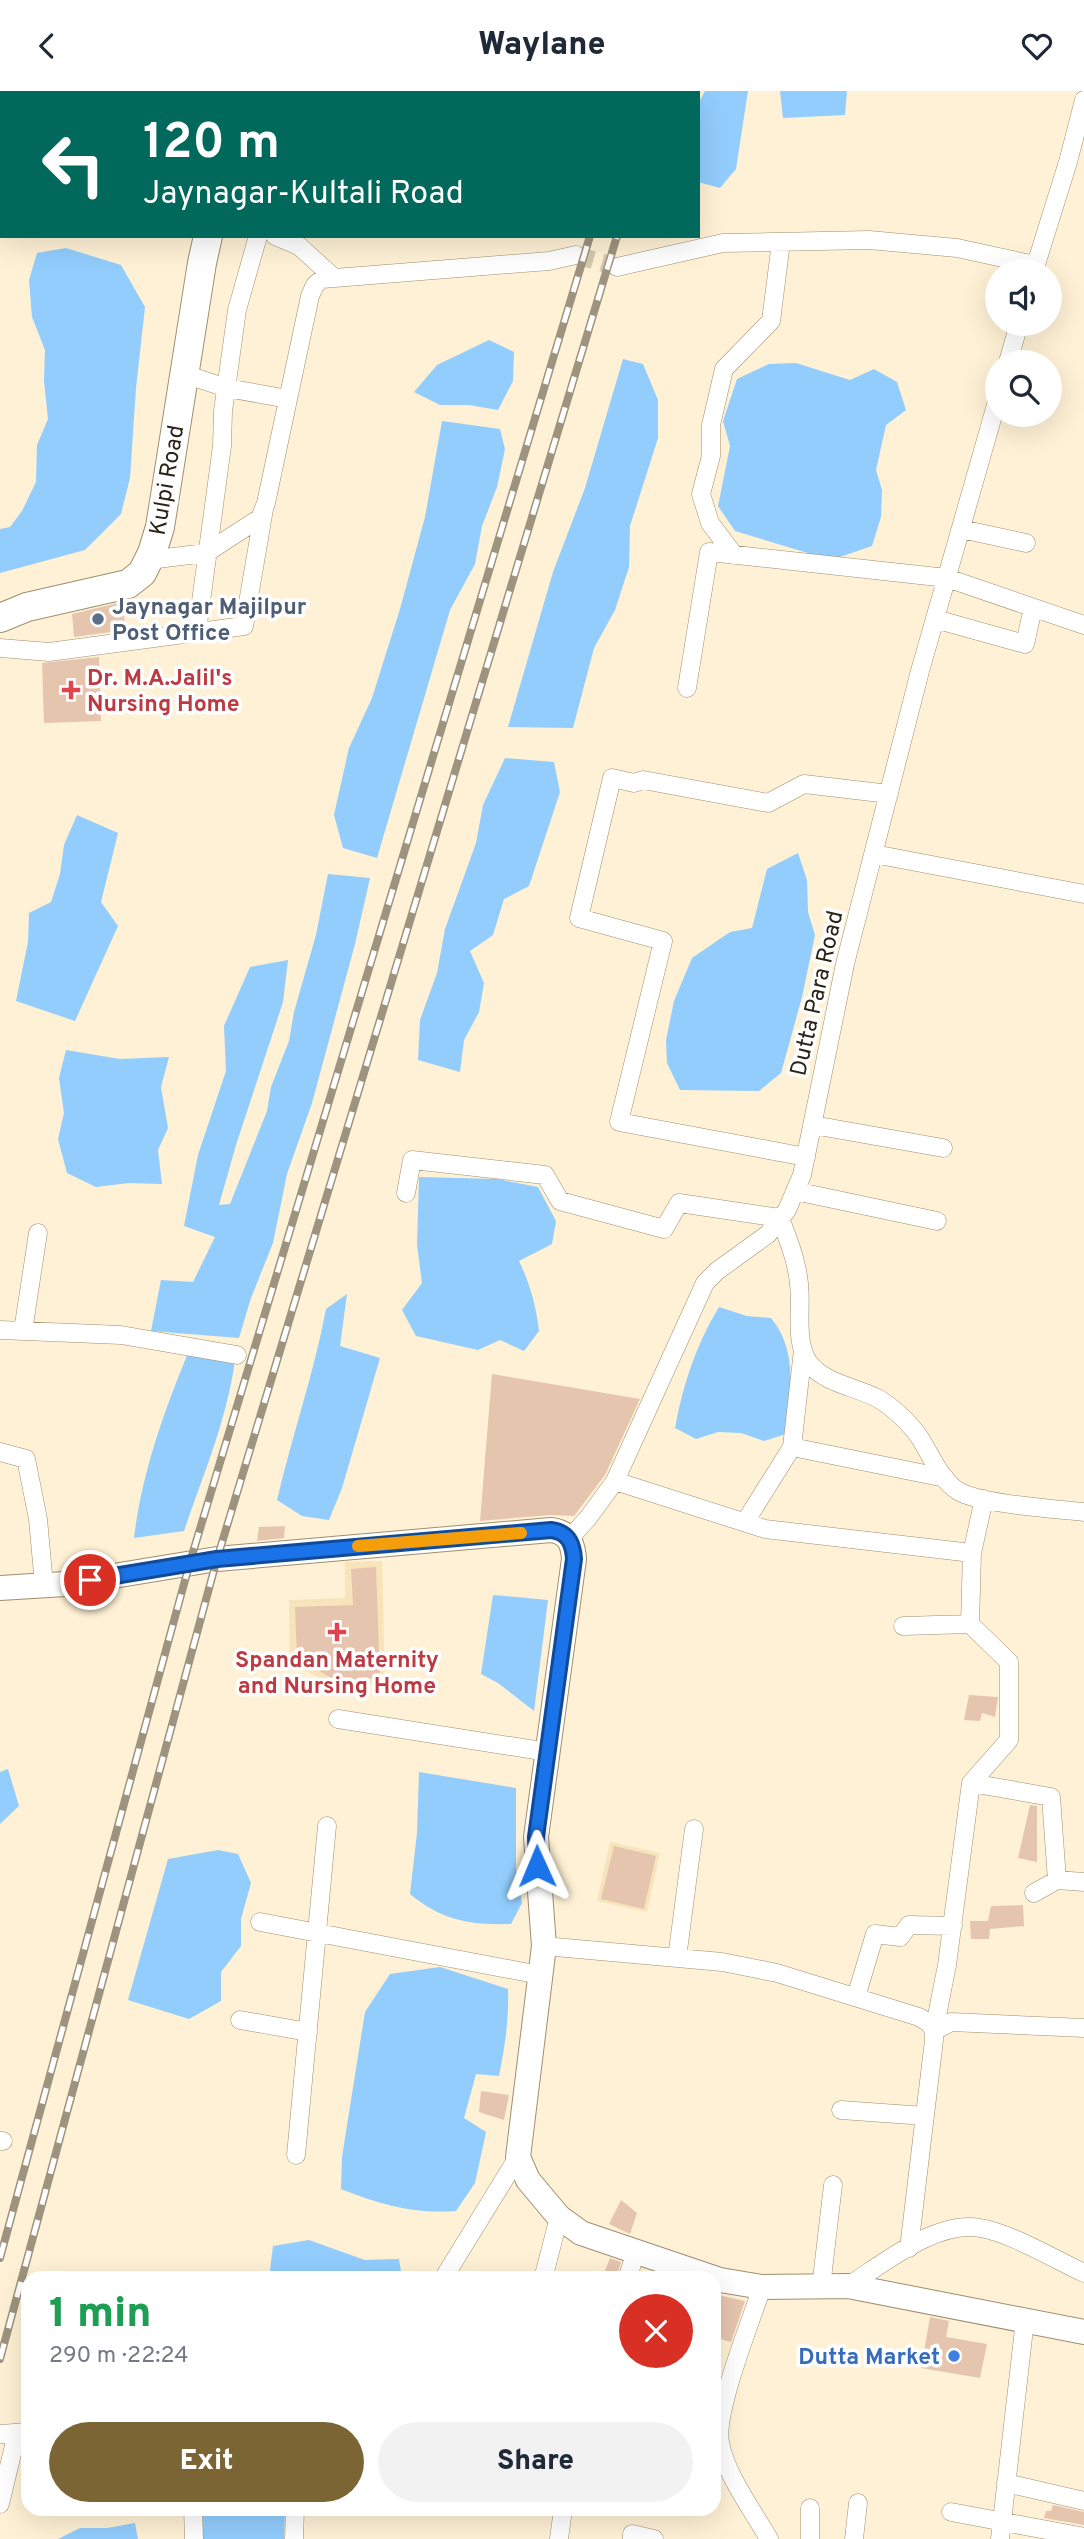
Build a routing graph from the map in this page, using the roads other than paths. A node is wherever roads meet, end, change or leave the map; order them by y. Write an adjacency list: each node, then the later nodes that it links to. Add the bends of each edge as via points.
1 (1084, 100): 2 (street)
2 (1076, 164): 9 (street)
3 (208, 238): 12 (main road, Kulpi Road)
4 (257, 238): 13 (street, via 237,310)
5 (280, 238): 11 (street, via 299,246)
6 (781, 242): 8 (street, via 914,243); 10 (street, via 723,243); 20 (street, via 771,321 724,369 711,425 711,456 701,494 710,523)
7 (576, 255): 11 (street, via 549,261)
8 (1000, 259)
9 (1039, 259)
10 (617, 267)
11 (332, 276): 14 (street, via 315,285 310,296)
12 (184, 374): 13 (street); 21 (main road, Kulpi Road, via 160,527)
13 (227, 388): 14 (street); 19 (street)
14 (288, 399): 16 (street)
15 (990, 427): 17 (street, Dutta Para Road)
16 (266, 503): 19 (street, via 260,518); 27 (street, via 244,626)
17 (961, 529): 18 (street); 22 (street, Dutta Para Road)
18 (1026, 543)
19 (206, 553): 21 (street); 27 (street)
20 (734, 555): 22 (street); 29 (street, via 709,552)
21 (149, 560): 24 (main road, Kulpi Road, via 128,584 27,607)
22 (947, 578): 23 (street); 25 (street, Dutta Para Road)
23 (1033, 608): 25 (street, via 1025,644); 26 (street)
24 (0, 618)
25 (935, 619): 30 (street, Dutta Para Road)
26 (1084, 625)
27 (197, 631): 28 (street, via 50,652)
28 (0, 648)
29 (687, 688)
30 (889, 794): 31 (street, Dutta Para Road); 35 (street, via 804,784 768,803 611,778 579,918 663,941 619,1122)
31 (874, 854): 32 (street); 33 (street, Dutta Para Road, via 845,964)
32 (1084, 894)
33 (813, 1125): 34 (street); 35 (street, Dutta Para Road)
34 (943, 1148)
35 (806, 1157): 36 (street, Dutta Para Road)
36 (795, 1191): 38 (street, Dutta Para Road); 39 (street)
37 (406, 1193): 38 (street, via 412,1160 544,1175 560,1201 664,1229 680,1203)
38 (780, 1217): 43 (street, via 799,1283); 48 (street, Dutta Para Road, via 768,1234 705,1283)
39 (937, 1221)
40 (38, 1233): 42 (street)
41 (0, 1329): 42 (street)
42 (23, 1331): 44 (street, via 121,1335)
43 (803, 1350): 45 (street); 47 (street, via 821,1374 897,1412 915,1430)
44 (237, 1355)
45 (792, 1447): 47 (street); 51 (street)
46 (0, 1452): 54 (street, via 26,1459)
47 (945, 1478): 49 (street, via 958,1491)
48 (614, 1481): 51 (street); 52 (street, Dutta Para Road)
49 (984, 1499): 50 (street); 53 (street)
50 (1084, 1512)
51 (745, 1523): 53 (street)
52 (569, 1539): 54 (main road, via 561,1531 551,1530 217,1559); 59 (main road, via 574,1559)
53 (972, 1553): 56 (street)
54 (44, 1585): 55 (main road)
55 (0, 1588)
56 (970, 1624): 57 (street); 60 (street, via 1009,1662 1009,1739)
57 (903, 1626)
58 (338, 1719): 59 (street)
59 (548, 1752): 69 (main road, via 536,1837)
60 (971, 1783): 63 (street, via 1051,1797); 67 (street)
61 (327, 1826): 68 (street)
62 (694, 1829): 70 (street)
63 (1057, 1880): 64 (street); 65 (street)
64 (1084, 1882)
65 (1034, 1893)
66 (260, 1922): 68 (street)
67 (953, 1926): 72 (street, via 909,1925 900,1937 875,1934); 75 (street)
68 (317, 1933): 71 (street); 76 (street)
69 (544, 1946): 70 (street); 71 (main road)
70 (677, 1958): 72 (street, via 778,1973)
71 (540, 1975): 80 (main road)
72 (856, 1997): 75 (street, via 919,2017)
73 (240, 2020): 76 (street)
74 (1084, 2028): 75 (street, via 951,2021)
75 (934, 2031): 78 (street)
76 (308, 2032): 79 (street)
77 (841, 2110): 78 (street)
78 (925, 2116): 83 (street)
79 (296, 2155)
80 (518, 2157): 82 (main road, via 528,2180); 85 (street)
81 (833, 2185): 93 (street)
82 (559, 2217): 84 (main road, via 581,2233); 86 (street)
83 (909, 2248): 89 (street, via 943,2231 979,2228 1000,2233); 91 (street)
84 (636, 2252): 87 (street); 88 (main road)
85 (448, 2271)
86 (545, 2271)
87 (630, 2271)
88 (666, 2271)
89 (1084, 2273)
90 (721, 2280): 92 (main road)
91 (848, 2286): 93 (main road); 94 (main road)
92 (762, 2287): 93 (main road); 96 (street)
93 (821, 2287)
94 (1025, 2320): 95 (main road); 99 (street)
95 (1084, 2332)
96 (721, 2426)
97 (15, 2433): 102 (street)
98 (721, 2444): 115 (street, via 727,2465)
99 (1006, 2483): 100 (street); 108 (street)
100 (1084, 2501)
101 (858, 2503): 117 (street)
102 (0, 2504)
103 (810, 2508): 116 (street)
104 (951, 2512): 108 (street)
105 (193, 2516): 110 (street)
106 (295, 2516): 111 (street)
107 (562, 2516): 112 (street)
108 (1001, 2530): 109 (street)
109 (1084, 2537)
110 (194, 2539)
111 (294, 2539)
112 (559, 2539)
113 (632, 2539): 114 (street, via 632,2535)
114 (654, 2539)
115 (769, 2539)
116 (810, 2539)
117 (854, 2539)

